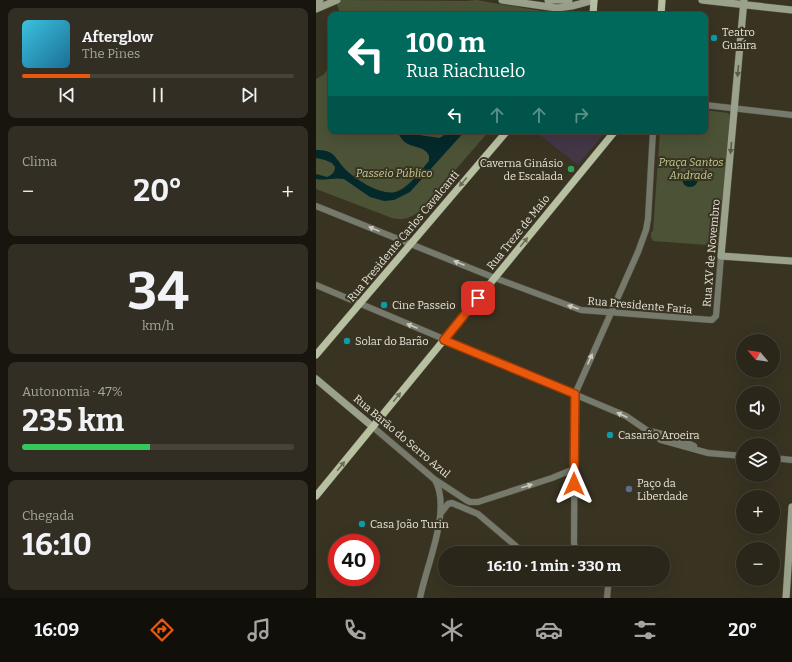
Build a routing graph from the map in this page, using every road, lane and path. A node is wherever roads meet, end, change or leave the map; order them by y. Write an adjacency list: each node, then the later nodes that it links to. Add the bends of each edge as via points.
1 (320, 0): 9 (main road)
2 (337, 0): 11 (main road)
3 (502, 0): 6 (main road, via 557,8)
4 (548, 0): 5 (main road)
5 (569, 0)
6 (594, 0): 13 (main road)
7 (662, 0): 14 (main road)
8 (702, 0): 10 (main road)
9 (316, 2)
10 (744, 2): 12 (main road); 16 (main road, Rua XV de Novembro, one-way to 16)
11 (316, 9)
12 (792, 10)
13 (593, 12)
14 (661, 12)
15 (708, 106): 16 (street)
16 (735, 109): 17 (street); 23 (main road, Rua XV de Novembro, one-way to 23)
17 (792, 115)
18 (504, 134): 22 (main road, Rua Presidente Carlos Cavalcanti, one-way to 22)
19 (613, 134): 25 (main road, Rua Treze de Maio, one-way to 19)
20 (653, 134): 28 (street, via 646,230)
21 (316, 206): 22 (street, Rua Presidente Faria, one-way to 21)
22 (411, 244): 25 (street, Rua Presidente Faria, one-way to 22); 27 (main road, Rua Presidente Carlos Cavalcanti)
23 (721, 256): 24 (main road); 29 (street, Rua XV de Novembro)
24 (792, 261)
25 (495, 278): 28 (street, Rua Presidente Faria, one-way to 25, via 574,308); 30 (main road, Rua Treze de Maio)
26 (316, 285): 27 (street)
27 (360, 304): 30 (street, one-way to 27); 31 (main road, Rua Presidente Carlos Cavalcanti)
28 (611, 313): 29 (street, Rua Presidente Faria, via 710,321); 33 (street, one-way to 28)
29 (716, 316)
30 (444, 340): 33 (street); 34 (main road, Rua Treze de Maio, one-way to 30)
31 (316, 355)
32 (316, 379): 34 (main road, Rua Barão do Serro Azul)
33 (575, 394): 35 (street, one-way to 33, via 705,452 661,440 626,416); 38 (street)
34 (373, 427): 39 (street, Rua Barão do Serro Azul); 40 (main road, Rua Treze de Maio, one-way to 34)
35 (736, 455)
36 (780, 459): 37 (street)
37 (792, 460)
38 (574, 469): 41 (street, one-way to 38); 46 (street)
39 (434, 479): 41 (street, Rua Barão do Serro Azul, via 466,500); 43 (street, via 439,490)
40 (316, 496)
41 (478, 502): 44 (street)
42 (792, 507): 50 (main road)
43 (441, 513): 44 (street, via 452,503); 48 (street)
44 (478, 514): 45 (street)
45 (516, 546)
46 (575, 546)
47 (608, 586): 49 (street)
48 (420, 598)
49 (607, 598)
50 (786, 598)

